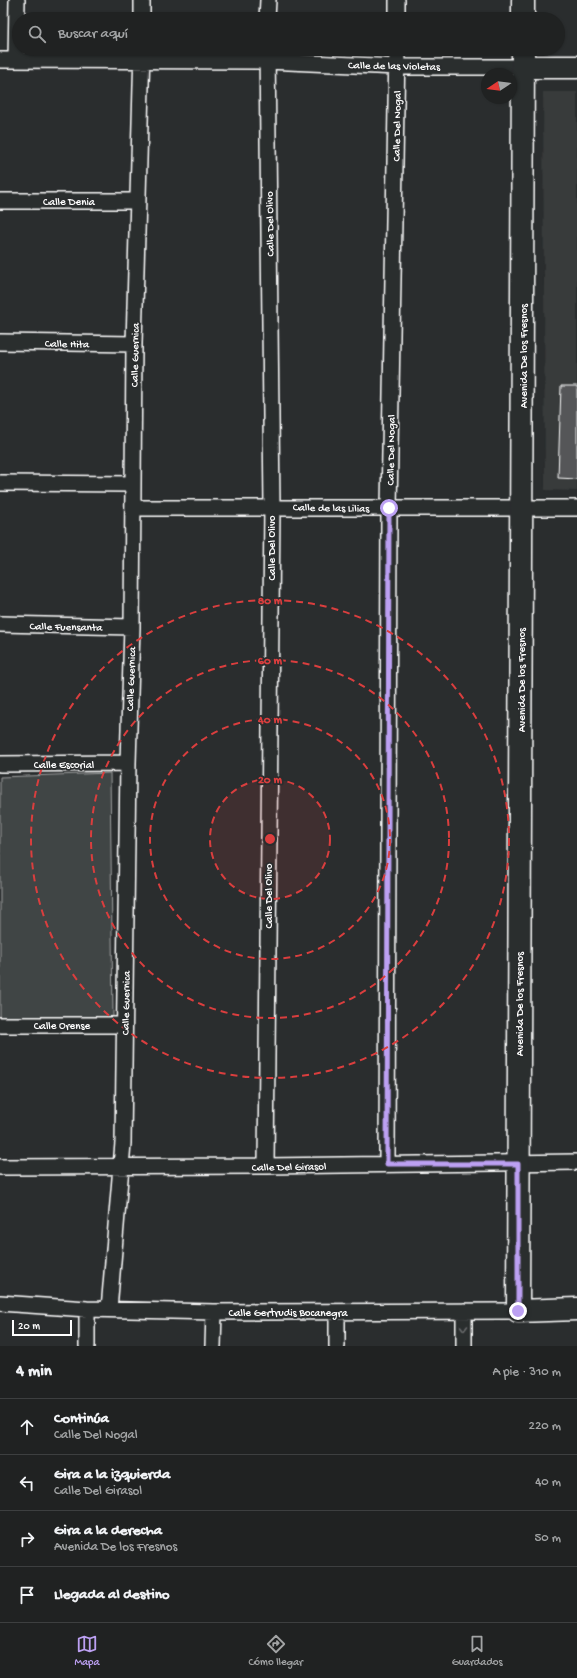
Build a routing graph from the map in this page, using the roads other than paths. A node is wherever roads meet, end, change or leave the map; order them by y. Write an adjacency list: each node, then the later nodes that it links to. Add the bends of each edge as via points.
1 (17, 0): 6 (street)
2 (142, 0): 7 (street)
3 (268, 0): 8 (street)
4 (397, 0): 9 (street)
5 (523, 0): 10 (street)
6 (17, 12)
7 (142, 12)
8 (268, 12)
9 (397, 12)
10 (523, 12)
11 (16, 56): 19 (street)
12 (117, 56): 19 (street, Calle de las Violetas)
13 (142, 56): 23 (street, Calle Guernica)
14 (267, 56): 29 (street, Calle Del Olivo)
15 (278, 56): 20 (street, Calle de las Violetas)
16 (397, 56): 20 (street, Calle Del Nogal)
17 (524, 58): 20 (street, Calle de las Violetas); 21 (street); 28 (street, Avenida De los Fresnos)
18 (0, 60): 19 (street, Calle de las Violetas)
19 (16, 60)
20 (397, 67): 31 (street, Calle Del Nogal)
21 (577, 67)
22 (0, 201): 23 (street, Calle Denia)
23 (138, 201): 25 (street, Calle Guernica)
24 (0, 342): 25 (street, Calle Hita)
25 (134, 344): 27 (street, Calle Guernica)
26 (0, 483): 27 (street)
27 (133, 484): 30 (street, Calle Guernica)
28 (522, 506): 31 (street, Calle de las Lilias); 32 (street, Calle de las Lilias); 41 (street, Avenida De los Fresnos)
29 (272, 507): 30 (street, Calle de las Lilias); 31 (street, Calle de las Lilias); 43 (street, Calle Del Olivo)
30 (133, 508): 34 (street, Calle Guernica)
31 (389, 508): 40 (street, Calle Del Nogal)
32 (577, 508)
33 (0, 624): 34 (street, Calle Fuensanta)
34 (132, 627): 35 (street, Calle Guernica)
35 (128, 763): 36 (street, Calle Escorial); 38 (street, Calle Guernica)
36 (0, 764)
37 (0, 1025): 38 (street, Calle Orense)
38 (124, 1025): 42 (street, Calle Guernica)
39 (577, 1162): 41 (street, Calle Del Girasol)
40 (387, 1164): 41 (street, Calle Del Girasol); 43 (street, Calle Del Girasol)
41 (518, 1164): 50 (street, Avenida De los Fresnos)
42 (122, 1166): 43 (street, Calle Del Girasol); 44 (street, Calle Del Girasol); 47 (street, Calle Guernica)
43 (266, 1166)
44 (0, 1167)
45 (0, 1303): 46 (street, Calle Gertrudis Bocanegra)
46 (87, 1309): 47 (street, Calle Gertrudis Bocanegra); 53 (street)
47 (109, 1309): 51 (street, Calle Gertrudis Bocanegra)
48 (577, 1309): 50 (street, Calle Gertrudis Bocanegra)
49 (464, 1311): 50 (street, Calle Gertrudis Bocanegra); 52 (street, Calle Gertrudis Bocanegra); 56 (street, one-way to 56)
50 (518, 1311)
51 (214, 1312): 52 (street, Calle Gertrudis Bocanegra); 54 (street)
52 (337, 1313): 55 (street)
53 (87, 1346)
54 (213, 1346)
55 (337, 1346)
56 (464, 1346)

